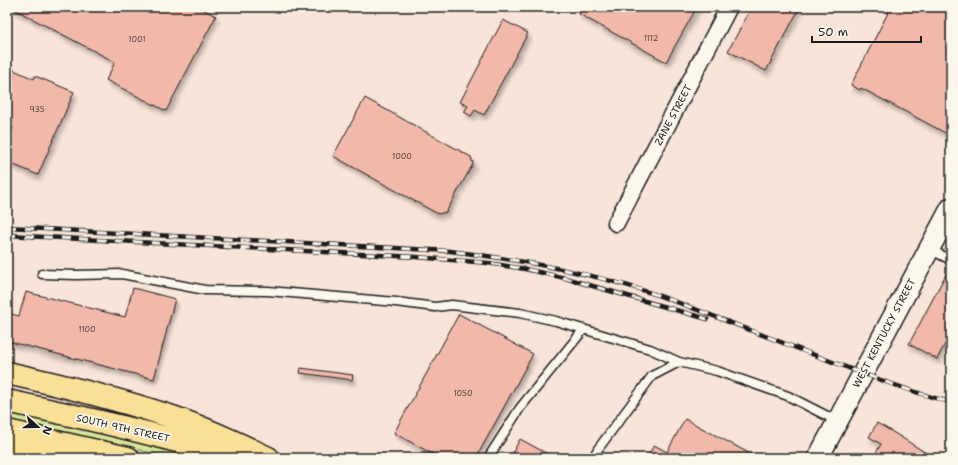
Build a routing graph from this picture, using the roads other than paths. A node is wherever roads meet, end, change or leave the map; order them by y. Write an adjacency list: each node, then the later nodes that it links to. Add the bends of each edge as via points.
1 (729, 7): 3 (street, ZANE STREET)
2 (951, 208): 4 (street, WEST KENTUCKY STREET)
3 (616, 223)
4 (929, 249): 5 (lane); 11 (street, WEST KENTUCKY STREET)
5 (951, 260)
6 (42, 274): 7 (lane, via 122,274 205,290 268,291 435,307 452,305 520,313)
7 (584, 329): 8 (lane, via 650,348); 18 (lane, via 520,408)
8 (679, 362): 11 (lane, via 716,371 788,396); 19 (lane, via 652,376)
9 (7, 373): 17 (main road, via 68,386 168,416)
10 (7, 402): 16 (main road, SOUTH 9TH STREET, via 114,424)
11 (837, 421): 20 (street, WEST KENTUCKY STREET)
12 (7, 431): 15 (main road)
13 (7, 450): 14 (main road)
14 (66, 458)
15 (128, 458)
16 (238, 458)
17 (268, 458)
18 (488, 458)
19 (593, 458)
20 (818, 458)

